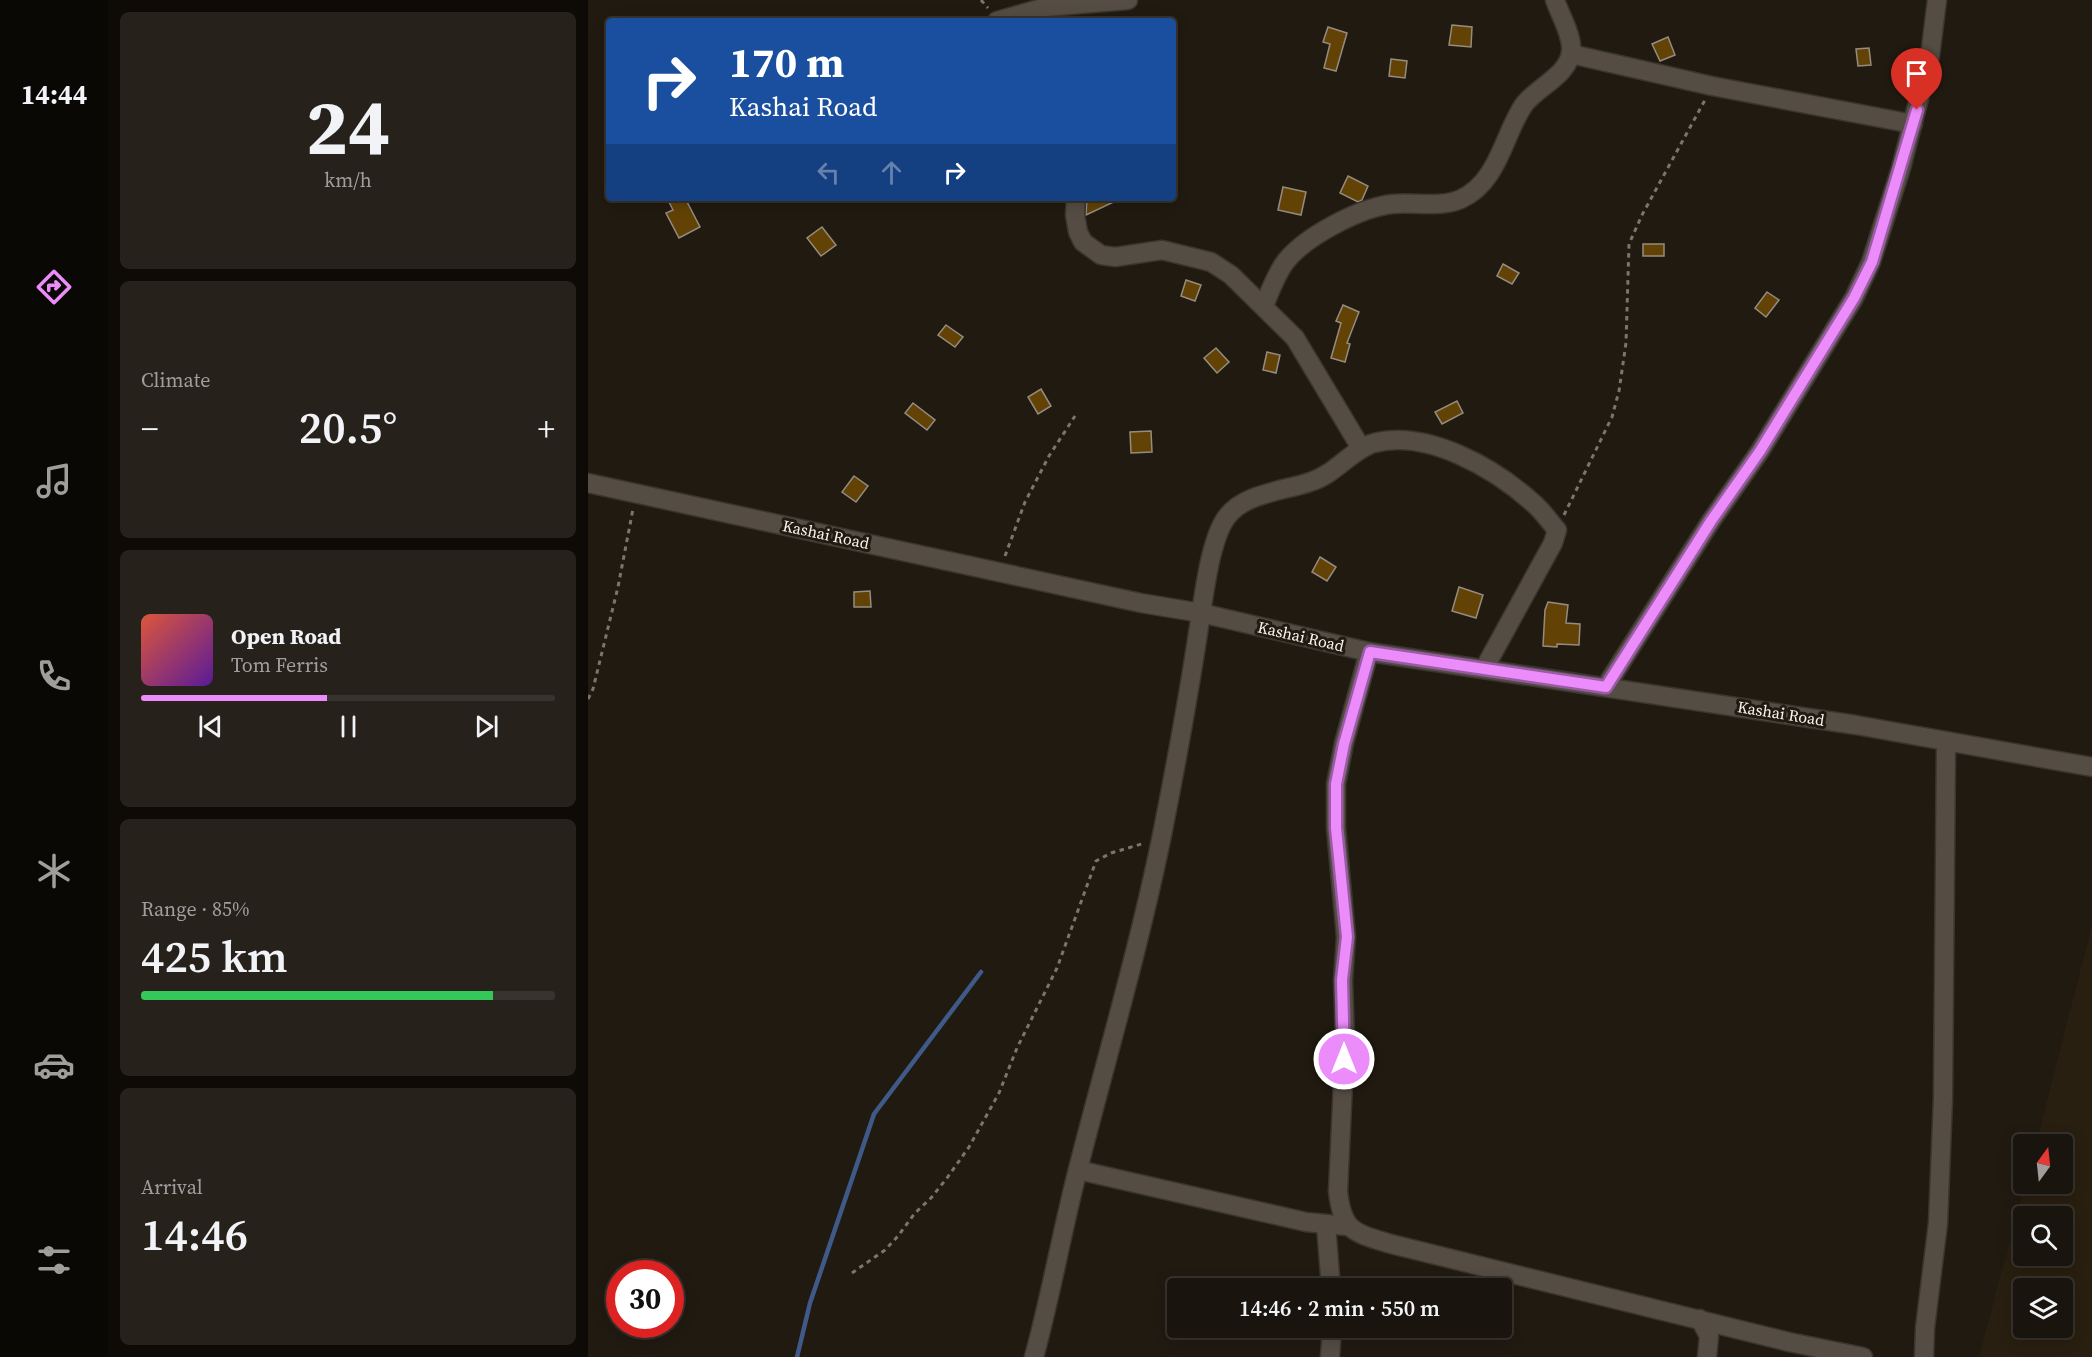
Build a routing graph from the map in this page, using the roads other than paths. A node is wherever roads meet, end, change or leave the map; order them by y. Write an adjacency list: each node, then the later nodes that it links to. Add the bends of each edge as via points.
1 (1128, 0): 4 (street)
2 (1555, 0): 6 (street, via 1570,40)
3 (1937, 0): 7 (street, via 1930,56)
4 (1048, 4): 5 (street)
5 (1006, 18)
6 (1571, 54): 7 (street, via 1712,86); 9 (street, via 1556,75 1522,107 1492,171 1476,191 1447,203 1381,205 1359,213 1295,251 1284,263)
7 (1913, 124): 15 (street, via 1872,262 1854,298)
8 (1076, 201): 9 (street, via 1078,232 1083,242 1101,255 1115,257 1162,250 1211,262)
9 (1264, 306): 10 (street, via 1295,338)
10 (1361, 448): 12 (street, via 1320,478 1252,499 1231,513 1217,536); 14 (street, via 1376,442 1406,442 1441,447 1461,455 1501,477 1534,503 1557,530)
11 (588, 483): 12 (street, Kashai Road, via 1141,603)
12 (1201, 612): 13 (street, Kashai Road); 18 (street, via 1163,830 1124,1004)
13 (1370, 652): 14 (street, Kashai Road); 20 (street, via 1336,784 1336,840 1347,937 1342,980 1345,1039 1338,1191)
14 (1484, 669): 15 (street, Kashai Road)
15 (1606, 687): 16 (street, Kashai Road)
16 (1946, 741): 17 (street, Kashai Road); 28 (street, via 1943,1098 1938,1223)
17 (2092, 767)
18 (1078, 1170): 19 (street); 24 (street)
19 (1326, 1225): 20 (street); 21 (street)
20 (1347, 1226): 22 (street, via 1391,1244)
21 (1330, 1278)
22 (1700, 1318): 26 (street, via 1708,1336); 27 (street)
23 (1331, 1338): 25 (street)
24 (1034, 1357)
25 (1330, 1357)
26 (1707, 1357)
27 (1863, 1357)
28 (1924, 1357)

